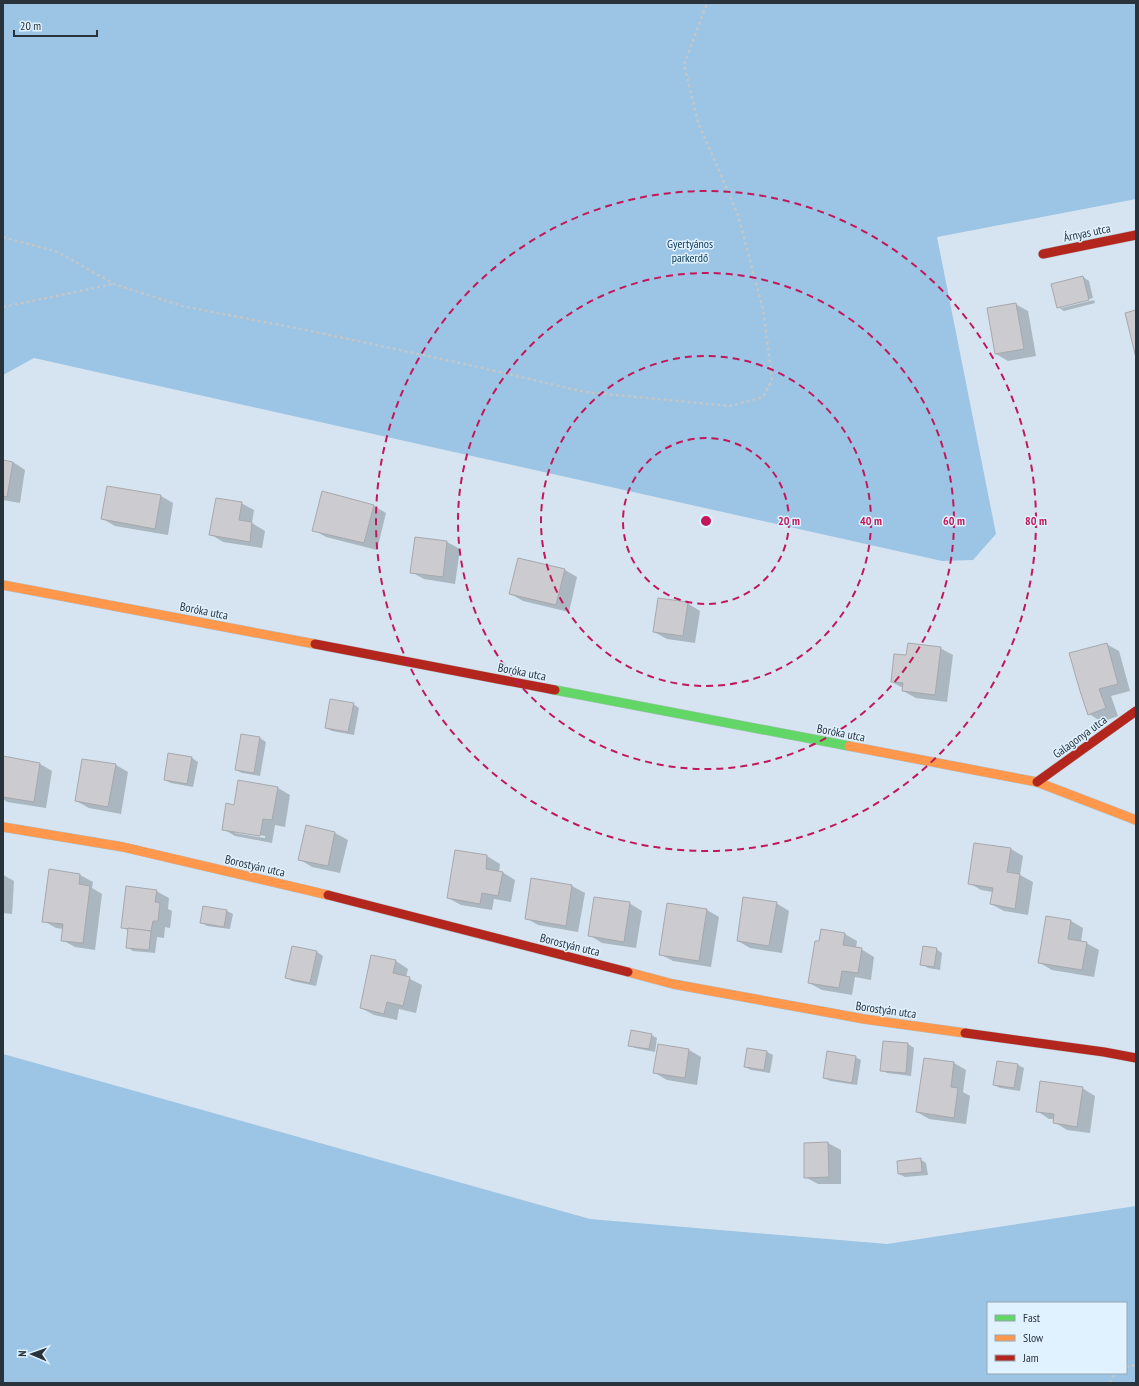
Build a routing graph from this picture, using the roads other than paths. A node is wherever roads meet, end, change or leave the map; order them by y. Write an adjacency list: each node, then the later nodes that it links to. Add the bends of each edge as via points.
1 (1136, 235): 2 (street, Árnyas utca)
2 (1044, 254)
3 (3, 585): 5 (street, Boróka utca)
4 (1136, 711): 5 (street, Galagonya utca)
5 (1038, 782): 6 (street, Boróka utca)
6 (1136, 820)
7 (3, 827): 8 (street, Borostyán utca, via 130,849 361,903 673,984 864,1019)
8 (1136, 1058)

